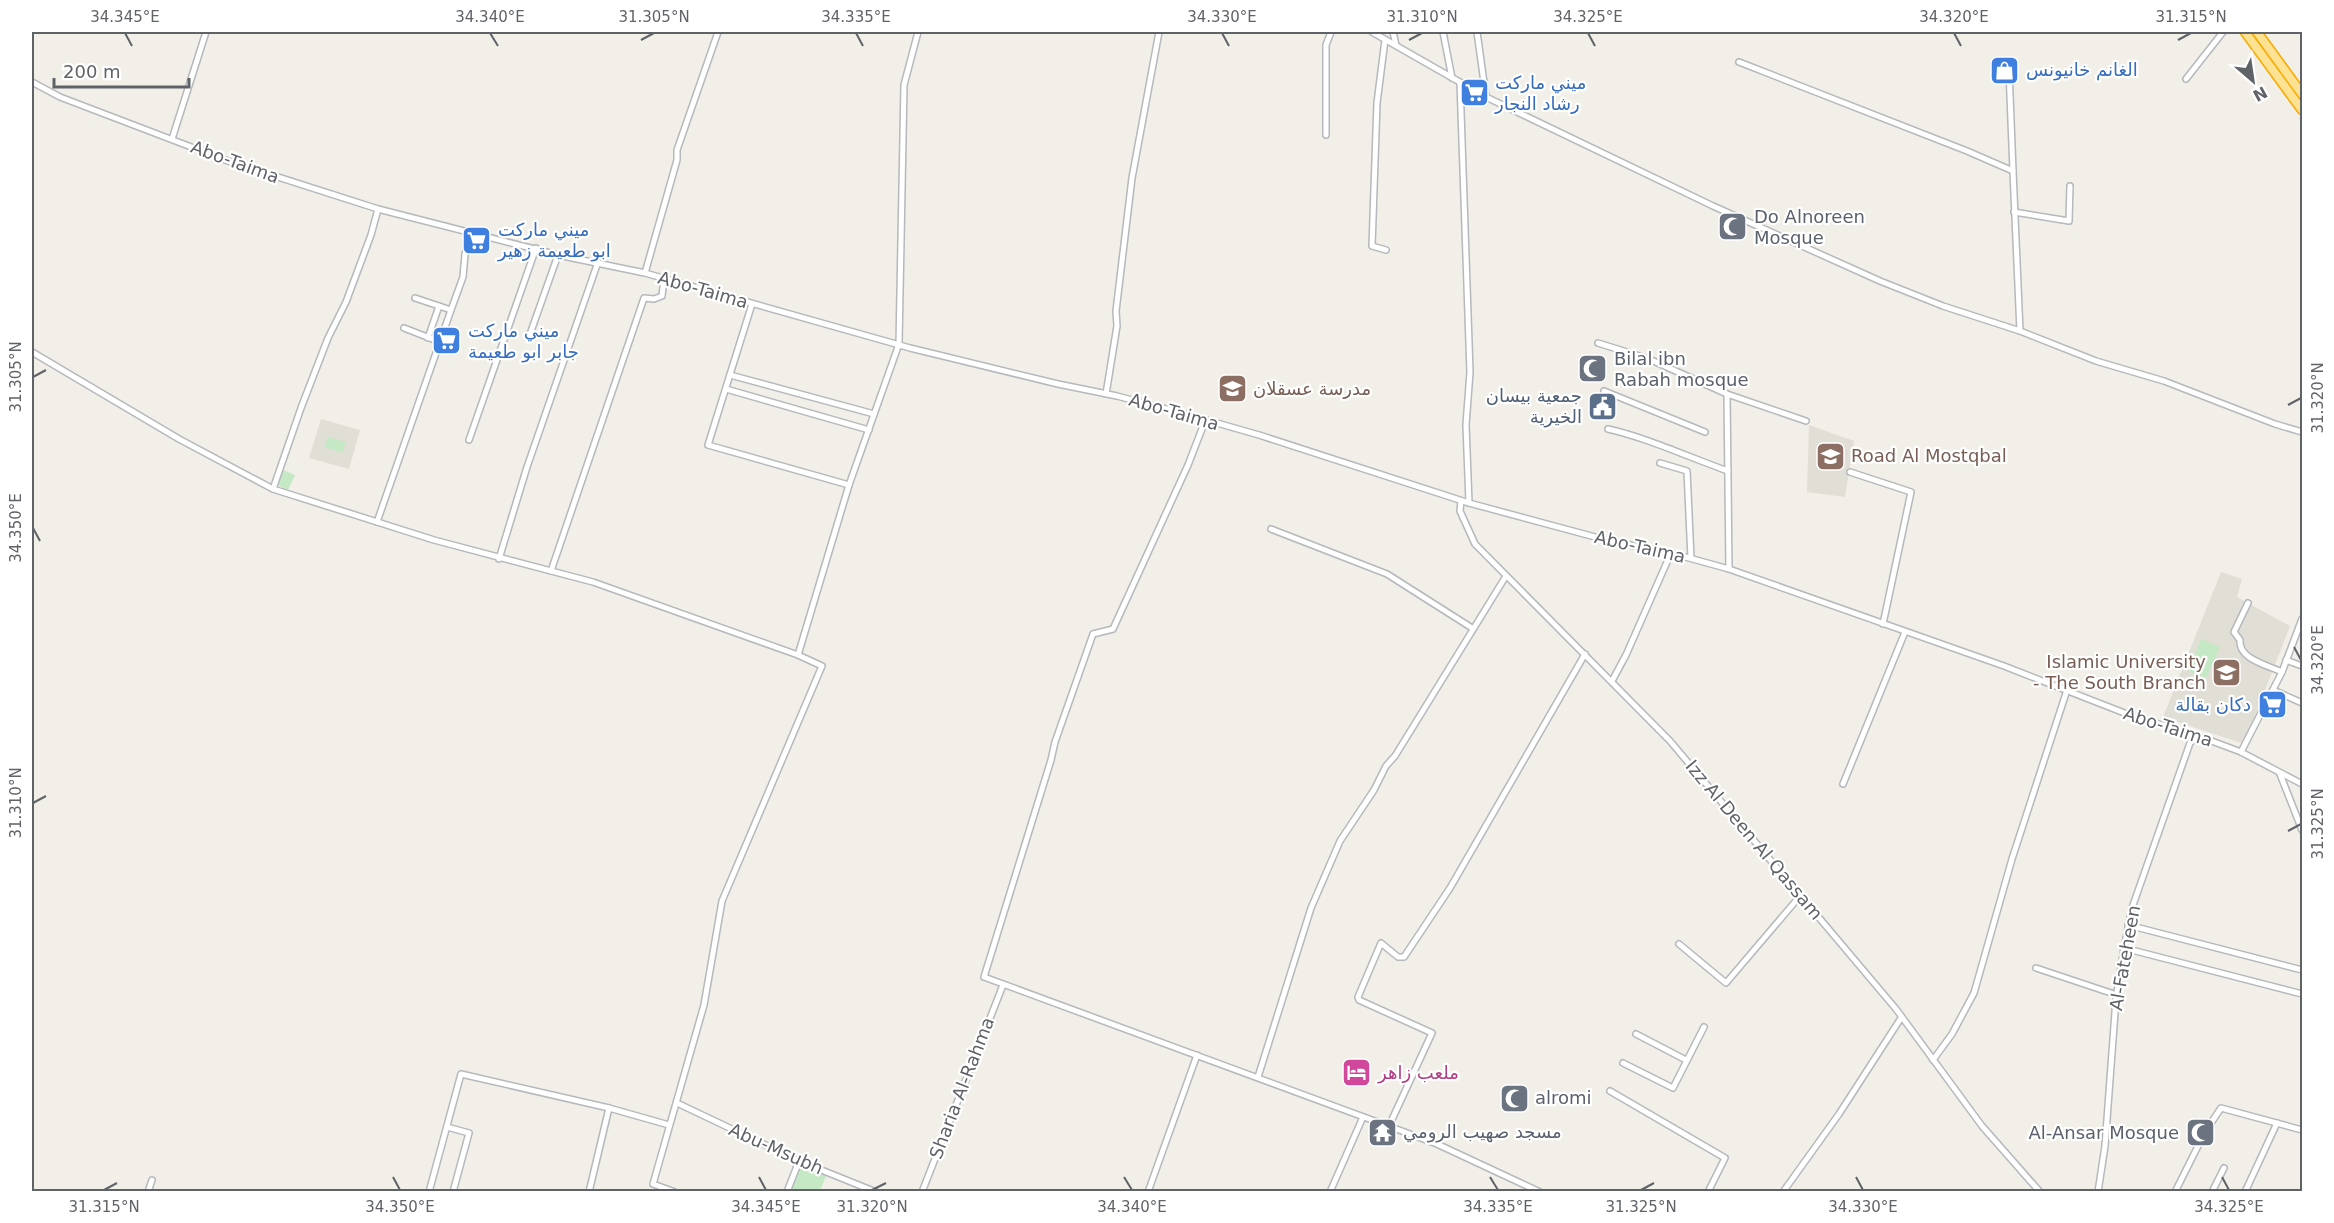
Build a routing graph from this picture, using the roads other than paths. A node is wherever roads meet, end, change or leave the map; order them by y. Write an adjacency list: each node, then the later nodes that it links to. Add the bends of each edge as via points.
1 (206, 32): 27 (street)
2 (718, 32): 37 (street, via 677,150)
3 (918, 32): 49 (street, via 904,85)
4 (1159, 32): 54 (street, via 1132,178)
5 (1331, 32): 26 (street, via 1326,45)
6 (1372, 32): 15 (street)
7 (1393, 32): 16 (street)
8 (1443, 32): 19 (street)
9 (1477, 32): 24 (street)
10 (2212, 32): 14 (street)
11 (2223, 32): 14 (street)
12 (2245, 32): 25 (highway)
13 (2258, 32): 23 (highway)
14 (2218, 38): 20 (street)
15 (1385, 40): 16 (street); 34 (street, via 1377,102 1372,246)
16 (1396, 45): 19 (street)
17 (1739, 62): 28 (street)
18 (2009, 70): 28 (street)
19 (1452, 78): 22 (street)
20 (2186, 79)
21 (32, 82): 27 (street, Abo-Taima, via 78,104)
22 (1460, 83): 24 (street); 70 (street, via 1470,372 1466,425)
23 (2302, 94)
24 (1486, 97): 44 (street, via 1820,255 1918,297)
25 (2302, 110)
26 (1326, 135)
27 (172, 139): 30 (street, Abo-Taima, via 228,161)
28 (2013, 171): 31 (street)
29 (2070, 186): 31 (street, via 2069,221)
30 (378, 208): 32 (street, Abo-Taima); 68 (street)
31 (2014, 212): 44 (street)
32 (473, 233): 33 (street, Abo-Taima); 42 (street)
33 (536, 248): 35 (street, Abo-Taima); 63 (street)
34 (1386, 250)
35 (558, 255): 36 (street, Abo-Taima); 45 (street)
36 (598, 262): 37 (street, Abo-Taima); 75 (street)
37 (645, 273): 38 (street, Abo-Taima)
38 (664, 278): 40 (street, Abo-Taima); 77 (street, via 662,296 644,298)
39 (415, 298): 41 (street)
40 (752, 304): 49 (street, Abo-Taima); 51 (street)
41 (439, 306): 42 (street); 46 (street)
42 (451, 310): 47 (street)
43 (404, 328): 46 (street)
44 (2020, 331): 62 (street)
45 (529, 336)
46 (428, 338): 47 (street)
47 (440, 342): 71 (street)
48 (1598, 343): 55 (street, via 1649,359)
49 (899, 344): 54 (street, Abo-Taima); 56 (street)
50 (32, 352): 68 (street)
51 (730, 375): 52 (street); 56 (street)
52 (726, 389): 60 (street); 67 (street, via 708,445)
53 (1604, 391): 61 (street)
54 (1106, 394): 57 (street, Abo-Taima)
55 (1727, 394): 58 (street); 65 (street)
56 (874, 414): 60 (street)
57 (1205, 421): 69 (street, Abo-Taima); 105 (street, via 1113,629 1093,634 1084,659 984,977)
58 (1806, 421)
59 (1608, 429): 65 (street, via 1633,434)
60 (869, 430): 67 (street)
61 (1706, 432)
62 (2302, 432)
63 (470, 440)
64 (1660, 463): 74 (street, via 1687,471)
65 (1728, 471): 76 (street)
66 (1850, 472): 81 (street, via 1911,492)
67 (849, 485): 85 (street)
68 (273, 489): 71 (street)
69 (1461, 501): 70 (street, Abo-Taima); 78 (street, Izz Al Deen Al Qassam, via 1460,511 1475,544)
70 (1469, 503): 73 (street, Abo-Taima)
71 (377, 522): 75 (street)
72 (1271, 529): 82 (street, via 1387,574)
73 (1671, 554): 74 (street, Abo-Taima); 89 (street)
74 (1691, 558): 76 (street, Abo-Taima)
75 (499, 559): 77 (street)
76 (1728, 569): 81 (street, Abo-Taima)
77 (551, 571): 85 (street, via 650,601)
78 (1506, 576): 82 (street); 84 (street, Izz Al Deen Al Qassam)
79 (2248, 603): 88 (street, via 2234,632 2240,639 2239,647 2245,655)
80 (2302, 619): 86 (street)
81 (1883, 624): 83 (street, Abo-Taima)
82 (1472, 628): 115 (street, via 1340,840 1311,908)
83 (1905, 632): 90 (street, Abo-Taima); 96 (street)
84 (1585, 654): 89 (street, Izz Al Deen Al Qassam); 122 (street, via 1449,888 1404,957 1398,957 1381,943 1358,997 1432,1033)
85 (798, 655): 117 (street, via 822,666 722,901 704,1005)
86 (2286, 660): 87 (street); 88 (street)
87 (2302, 666)
88 (2282, 672): 91 (street)
89 (1612, 681): 99 (street, Izz Al Deen Al Qassam, via 1670,741)
90 (2067, 690): 93 (street, Abo-Taima); 113 (street, via 1974,993)
91 (2273, 690): 92 (street); 94 (street)
92 (2302, 703)
93 (2196, 736): 94 (street, Abo-Taima); 100 (street, Al-Fateheen, via 2190,743)
94 (2241, 752): 95 (street, Abo-Taima)
95 (2280, 774): 97 (street, Abo-Taima); 98 (street)
96 (1843, 784)
97 (2302, 784)
98 (2302, 830)
99 (1800, 896): 101 (street, via 1726,983); 108 (street, Izz Al Deen Al Qassam)
100 (2128, 925): 102 (street, Al-Fateheen); 104 (street)
101 (1679, 944)
102 (2124, 948): 106 (street, Al-Fateheen); 107 (street)
103 (2036, 968): 106 (street)
104 (2302, 970)
105 (1004, 985): 111 (street); 135 (street, Sharia Al-Rahma)
106 (2117, 994): 142 (street, Al-Fateheen)
107 (2302, 994)
108 (1901, 1018): 113 (street, Izz Al Deen Al Qassam); 140 (street)
109 (1704, 1027): 112 (street)
110 (1636, 1034): 112 (street)
111 (1197, 1055): 115 (street); 136 (street)
112 (1686, 1060): 114 (street, via 1672,1088)
113 (1933, 1060): 141 (street, Izz Al Deen Al Qassam, via 1992,1138)
114 (1623, 1062)
115 (1258, 1077): 119 (street)
116 (1610, 1091): 139 (street, via 1725,1158)
117 (677, 1103): 121 (street); 125 (street, Abu-Msubh)
118 (609, 1108): 121 (street); 123 (street, via 461,1074); 131 (street)
119 (1363, 1117): 122 (street); 137 (street)
120 (2277, 1123): 124 (street); 143 (street, via 2221,1108); 145 (street)
121 (669, 1125): 132 (street, via 653,1184)
122 (1389, 1126): 138 (street)
123 (447, 1127): 129 (street); 130 (street, via 470,1133)
124 (2302, 1130)
125 (799, 1161): 133 (street); 134 (street, Abu-Msubh)
126 (2224, 1168): 144 (street)
127 (152, 1180): 128 (street)
128 (148, 1191)
129 (429, 1191)
130 (455, 1191)
131 (589, 1191)
132 (675, 1191)
133 (787, 1191)
134 (876, 1191)
135 (922, 1191)
136 (1148, 1191)
137 (1330, 1191)
138 (1539, 1191)
139 (1708, 1191)
140 (1783, 1191)
141 (2040, 1191)
142 (2098, 1191)
143 (2175, 1191)
144 (2211, 1191)
145 (2245, 1191)

